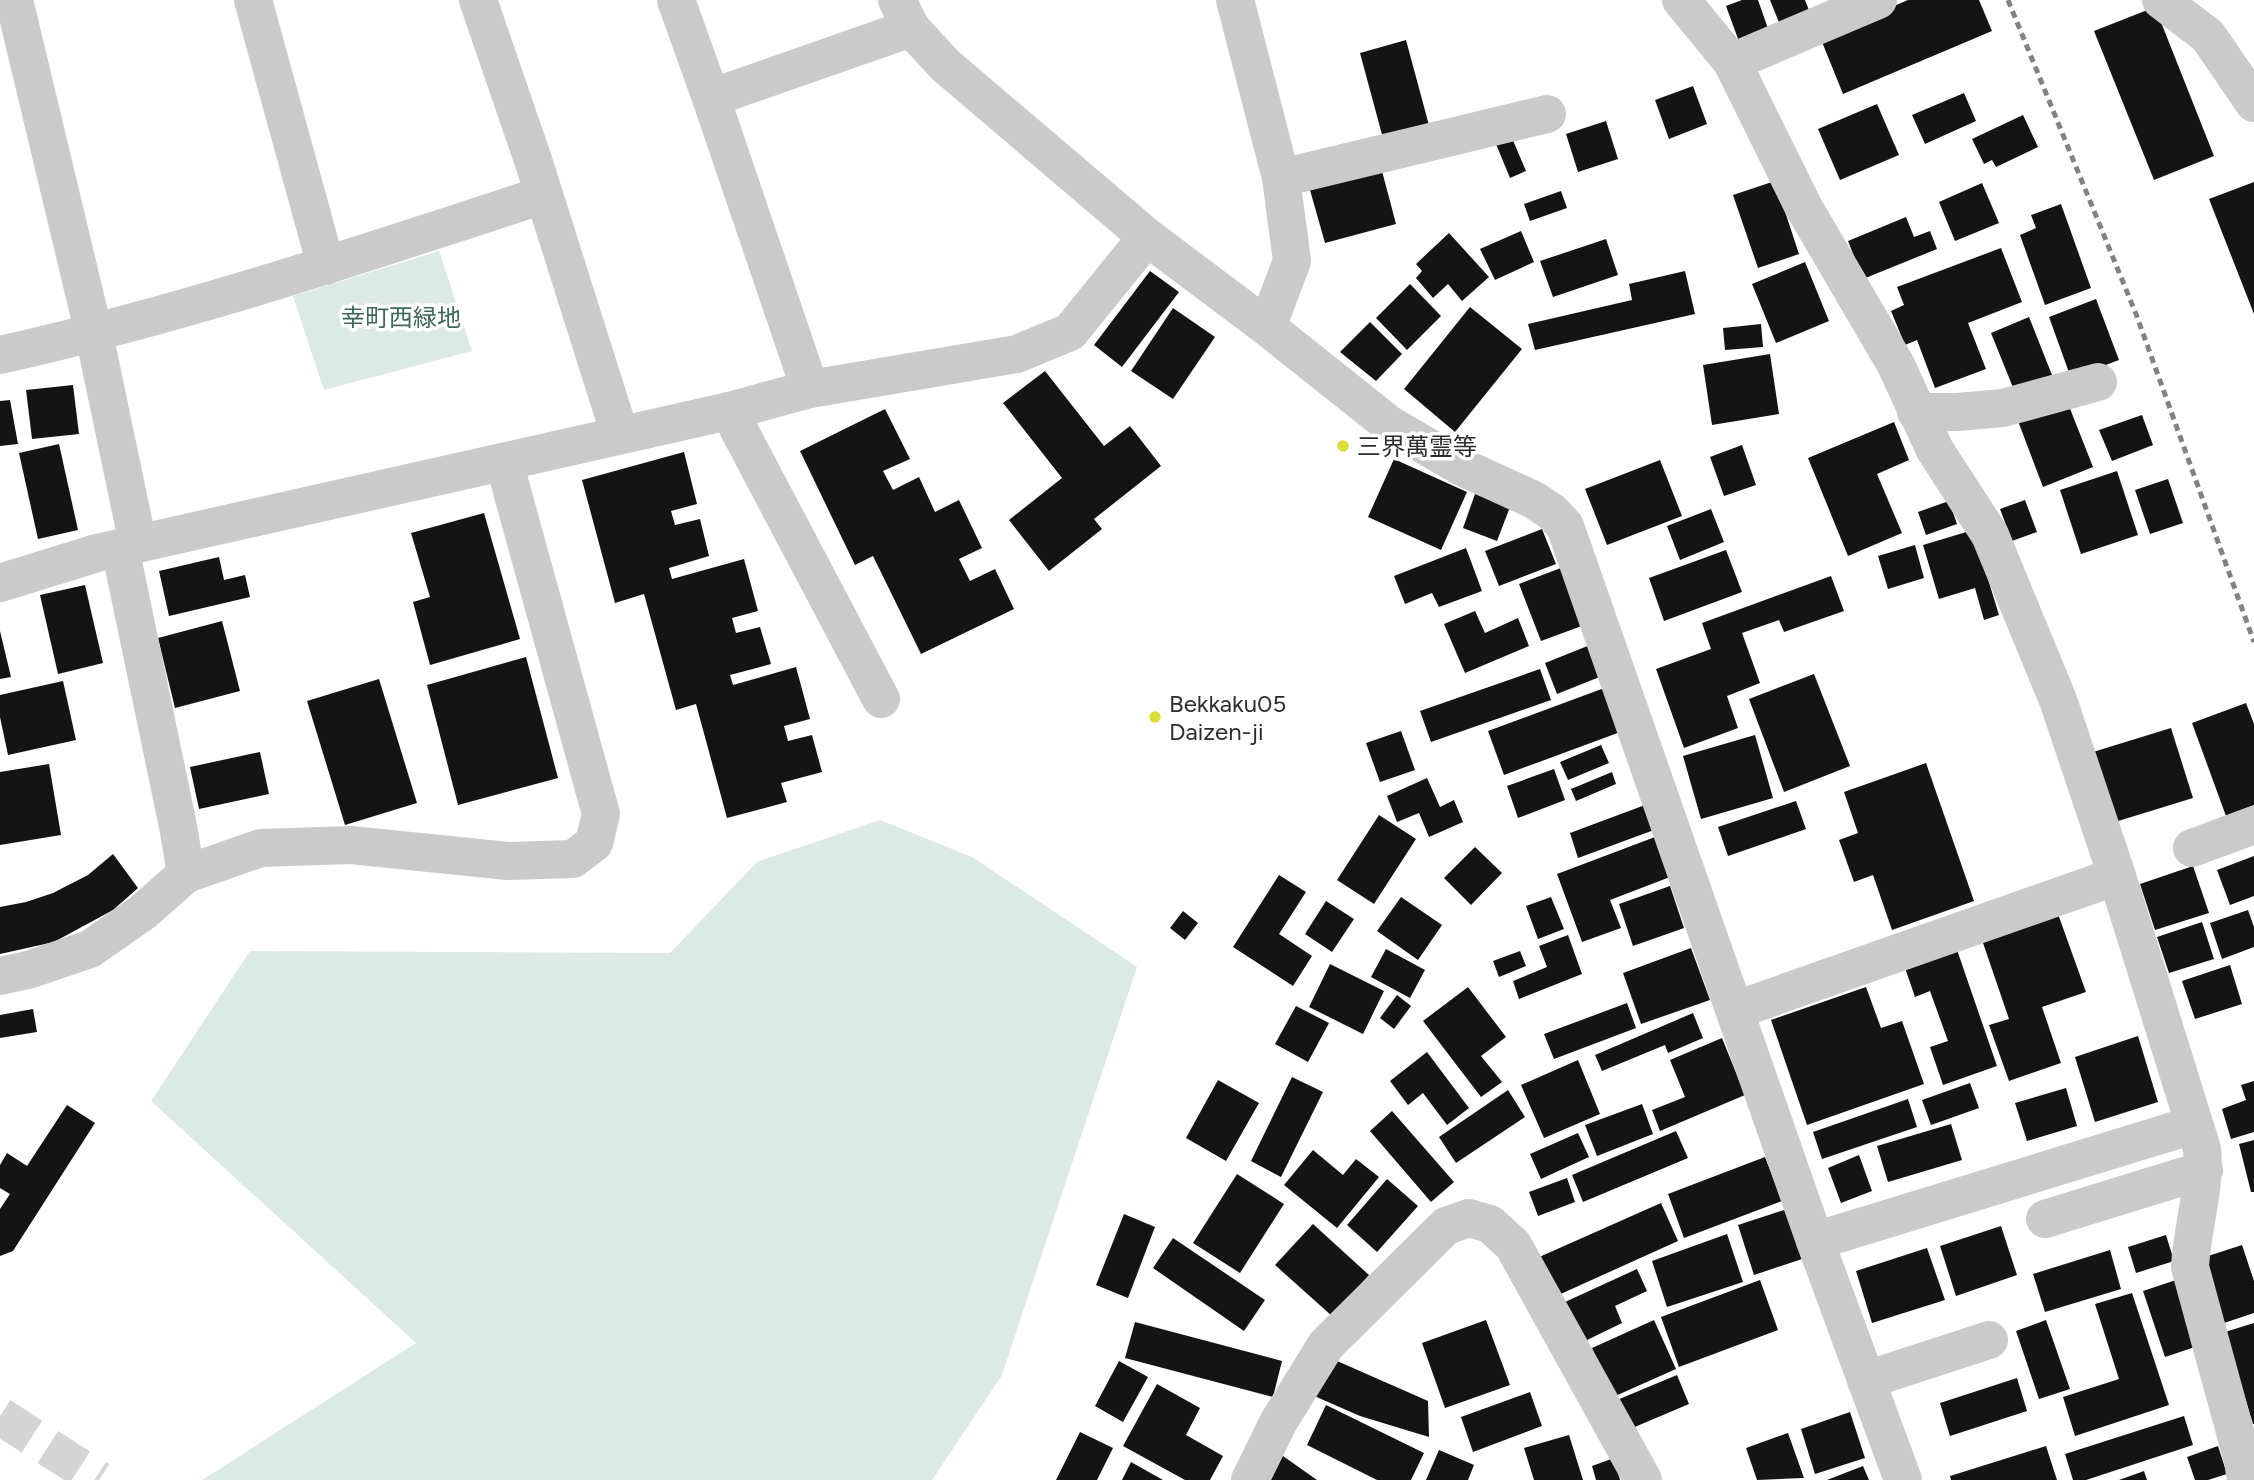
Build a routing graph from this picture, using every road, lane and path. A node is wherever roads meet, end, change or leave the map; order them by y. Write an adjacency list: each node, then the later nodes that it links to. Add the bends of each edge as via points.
1 (14, 0): 19 (street)
2 (253, 0): 17 (street)
3 (478, 0): 15 (street)
4 (676, 0): 11 (street)
5 (1235, 0): 14 (street)
6 (1681, 0): 10 (street)
7 (1878, 0): 10 (street)
8 (2161, 0): 12 (street, via 2208,36)
9 (904, 14): 11 (street); 16 (street, via 945,65)
10 (1732, 62): 24 (street, via 1803,206 1896,365)
11 (712, 98): 22 (street)
12 (2254, 103)
13 (1547, 114): 14 (street)
14 (1281, 178): 18 (street, via 1292,261)
15 (542, 195): 17 (street); 25 (street)
16 (1147, 237): 18 (street); 22 (street, via 1070,332 1017,354)
17 (326, 266): 19 (street)
18 (1267, 327): 35 (street, via 1390,425 1462,467 1534,500 1565,526)
19 (94, 334): 20 (street); 27 (street)
20 (0, 355)
21 (2098, 382): 24 (street, via 2003,408)
22 (810, 389): 23 (street)
23 (729, 411): 25 (street); 29 (street)
24 (1916, 412): 33 (street, via 1990,535 2058,700)
25 (620, 435): 26 (street)
26 (504, 462): 27 (street); 32 (street, via 601,814 594,843 573,859 508,861 351,845 261,848)
27 (129, 546): 28 (street); 32 (street)
28 (0, 583)
29 (881, 699)
30 (2254, 825): 31 (street)
31 (2192, 848)
32 (186, 874): 34 (street, via 90,949)
33 (2117, 876): 35 (street); 36 (street)
34 (0, 976)
35 (1736, 1010): 39 (street)
36 (2193, 1125): 37 (street); 39 (street)
37 (2204, 1170): 38 (street); 45 (street, via 2190,1267)
38 (2045, 1219)
39 (1815, 1241): 41 (street)
40 (1989, 1340): 41 (street)
41 (1866, 1380): 44 (street)
42 (1250, 1480): 43 (street, via 1326,1345 1446,1226 1469,1218 1490,1224 1513,1245)
43 (1643, 1480)
44 (1903, 1480)
45 (2246, 1480)

